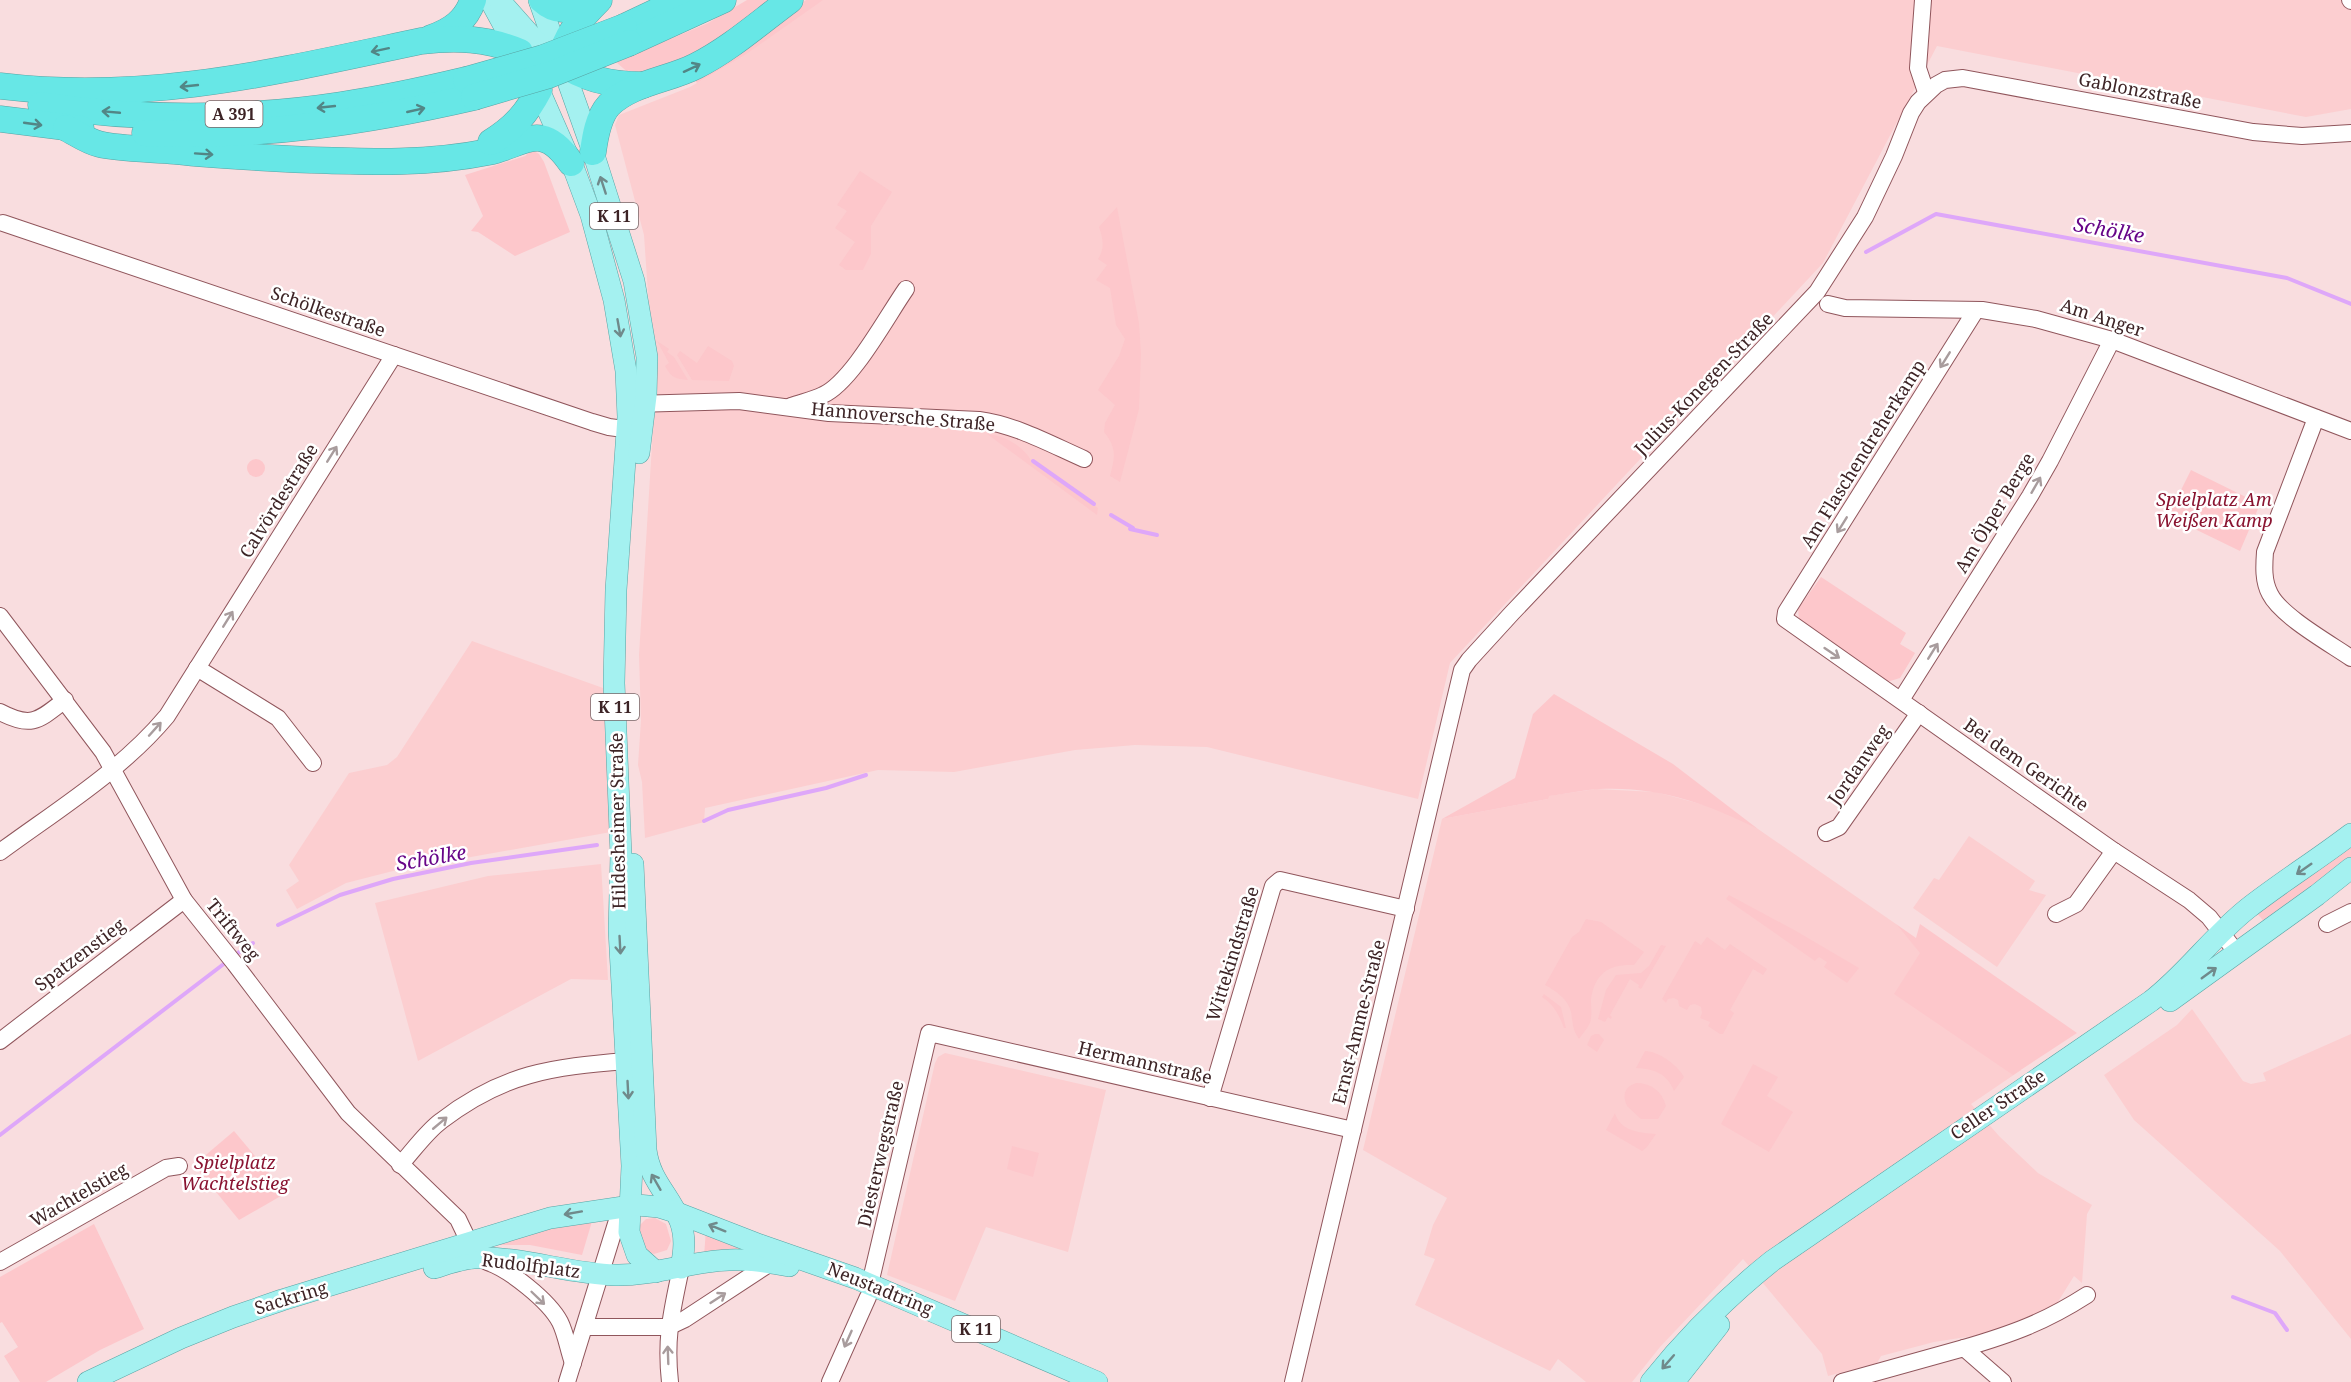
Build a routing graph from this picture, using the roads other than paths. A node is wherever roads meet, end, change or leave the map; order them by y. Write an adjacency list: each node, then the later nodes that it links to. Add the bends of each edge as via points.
1 (473, 0): 12 (highway, via 467,15 457,25)
2 (490, 0): 13 (main road)
3 (499, 0): 13 (main road)
4 (588, 0): 10 (highway, via 561,10)
5 (599, 0): 13 (highway, via 571,32 562,52)
6 (681, 0): 11 (highway, A 391)
7 (723, 0): 11 (highway, A 391, via 670,27)
8 (790, 0): 14 (highway, one-way to 8, via 712,58)
9 (1923, 0): 17 (street, via 1918,68)
10 (540, 2): 13 (main road)
11 (626, 35): 16 (highway, A 391, bridge, via 549,75)
12 (421, 41): 13 (highway, via 471,39 498,43); 15 (highway, one-way to 15, via 249,78 187,87 74,91)
13 (543, 69): 14 (highway, via 625,85); 22 (main road); 23 (highway, via 530,107 513,127 483,147)
14 (652, 84): 22 (highway, via 624,94 607,107 599,125)
15 (0, 86)
16 (470, 89): 18 (highway, A 391, one-way to 18, via 339,106 222,115 128,114); 20 (highway, A 391, one-way to 16, via 200,134 292,130 394,115)
17 (1926, 92): 21 (street, Gablonzstraße, via 1945,80 1963,78 2253,132 2302,136); 40 (street, Julius-Konegen-Straße, via 1911,113 1865,217 1817,292)
18 (0, 98)
19 (0, 119): 20 (highway, A 391, one-way to 20)
20 (66, 128): 23 (highway, one-way to 23, via 99,144 193,153 410,162)
21 (2351, 133)
22 (576, 155): 23 (highway, via 536,138); 30 (main road, K 11, via 634,280 646,351)
23 (458, 157)
24 (3, 223): 29 (street, Schölkestraße)
25 (906, 289): 31 (street, Hannoversche Straße, via 838,384 824,395)
26 (1828, 304): 27 (street, Am Anger, via 1845,308)
27 (1976, 310): 28 (street, Am Anger, via 2036,319); 37 (street, Am Flaschendreherkamp, one-way to 37)
28 (2112, 340): 32 (street, Am Anger); 42 (street, Am Ölper Berge, one-way to 28, via 2035,488)
29 (394, 355): 33 (street, Schölkestraße, via 609,427); 39 (street, Calvördestraße, one-way to 29)
30 (637, 404): 31 (street, Hannoversche Straße, via 739,401); 33 (main road, Hildesheimer Straße / K 11)
31 (788, 407): 35 (street, Hannoversche Straße, via 829,413 995,422)
32 (2316, 418): 34 (street, Am Anger); 38 (street, via 2265,552 2264,572 2269,593 2285,613)
33 (635, 430): 61 (main road, Hildesheimer Straße / K 11, one-way to 61, via 616,590 614,657 621,855 619,930); 67 (main road, Hildesheimer Straße / K 11, one-way to 33, via 651,1174 646,1150 625,660)
34 (2351, 431)
35 (1084, 459)
36 (0, 616): 41 (street, Triftweg)
37 (1785, 619): 42 (street, Bei dem Gerichte, one-way to 42)
38 (2351, 658)
39 (197, 668): 45 (street, via 278,718); 46 (street, Calvördestraße, one-way to 39, via 167,716)
40 (1462, 670): 53 (street, Ernst-Amme-Straße)
41 (65, 700): 43 (street, via 37,720 26,723); 46 (street, Triftweg)
42 (1901, 700): 44 (street, Bei dem Gerichte)
43 (0, 712)
44 (1919, 713): 47 (street, Jordanweg, via 1839,827); 49 (street, Bei dem Gerichte)
45 (314, 763)
46 (113, 769): 50 (street, Calvördestraße); 52 (street, Triftweg)
47 (1826, 832)
48 (2351, 834): 57 (main road, Celler Straße, one-way to 57, via 2247,909)
49 (2114, 851): 55 (street, via 2076,904); 57 (street, Bei dem Gerichte, via 2189,900)
50 (0, 852)
51 (2346, 876): 58 (main road, Celler Straße)
52 (184, 900): 60 (street, Spatzenstieg); 64 (street, Triftweg, via 348,1113)
53 (1406, 909): 62 (street, Wittekindstraße, via 1277,881); 63 (street, Ernst-Amme-Straße)
54 (2351, 912): 56 (street)
55 (2056, 914)
56 (2326, 924)
57 (2222, 932): 58 (street, Bei dem Gerichte); 90 (main road, Celler Straße, one-way to 90, via 2151,1001 1772,1261 1727,1299)
58 (2237, 952): 91 (main road, Celler Straße, one-way to 58, via 1732,1311 1769,1278 2145,1020)
59 (929, 1033): 62 (street, Hermannstraße); 76 (street, Diesterwegstraße)
60 (0, 1041)
61 (627, 1061): 64 (street, one-way to 61, via 439,1122 480,1095 514,1079 548,1069); 66 (main road, Hildesheimer Straße / K 11, one-way to 66)
62 (1210, 1098): 63 (street, Hermannstraße)
63 (1353, 1130): 89 (street, Ernst-Amme-Straße)
64 (400, 1165): 70 (street, Triftweg, via 458,1219)
65 (179, 1166): 71 (street, Wachtelstieg, via 166,1168)
66 (631, 1205): 67 (main road, Rudolfplatz); 68 (main road, Rudolfplatz, one-way to 68, via 559,1216); 74 (main road, K 11, via 629,1232 634,1250); 75 (street, Rudolfplatz, via 619,1214)
67 (675, 1212): 69 (main road, Rudolfplatz / K 11, one-way to 67); 73 (main road, K 11, via 684,1239)
68 (502, 1232): 70 (main road, Sackring)
69 (760, 1245): 76 (main road, Neustadtring / K 11, via 807,1260)
70 (470, 1250): 75 (main road, Rudolfplatz, via 502,1260); 81 (street, Rudolfplatz, one-way to 81, via 517,1277 555,1314); 82 (main road, Sackring, via 241,1314); 83 (main road, Sackring, via 267,1319 184,1351)
71 (0, 1262)
72 (772, 1262): 73 (main road, Rudolfplatz / K 11, via 728,1260); 76 (main road, Neustadtring / K 11); 79 (street, one-way to 72)
73 (681, 1268): 74 (main road, Rudolfplatz / K 11); 79 (street)
74 (656, 1272): 75 (main road, Rudolfplatz)
75 (601, 1274): 78 (street)
76 (869, 1291): 86 (street, Diesterwegstraße, one-way to 86); 87 (main road, Neustadtring / K 11); 88 (main road, Neustadtring / K 11)
77 (2087, 1295): 80 (street, via 2048,1319)
78 (585, 1327): 79 (street); 81 (street)
79 (668, 1328): 85 (street, one-way to 79)
80 (1964, 1348): 92 (street); 93 (street)
81 (573, 1363): 84 (street)
82 (88, 1382)
83 (122, 1382)
84 (567, 1382)
85 (670, 1382)
86 (830, 1382)
87 (1072, 1382)
88 (1097, 1382)
89 (1293, 1382)
90 (1651, 1382)
91 (1674, 1382)
92 (1842, 1382)
93 (2003, 1382)

